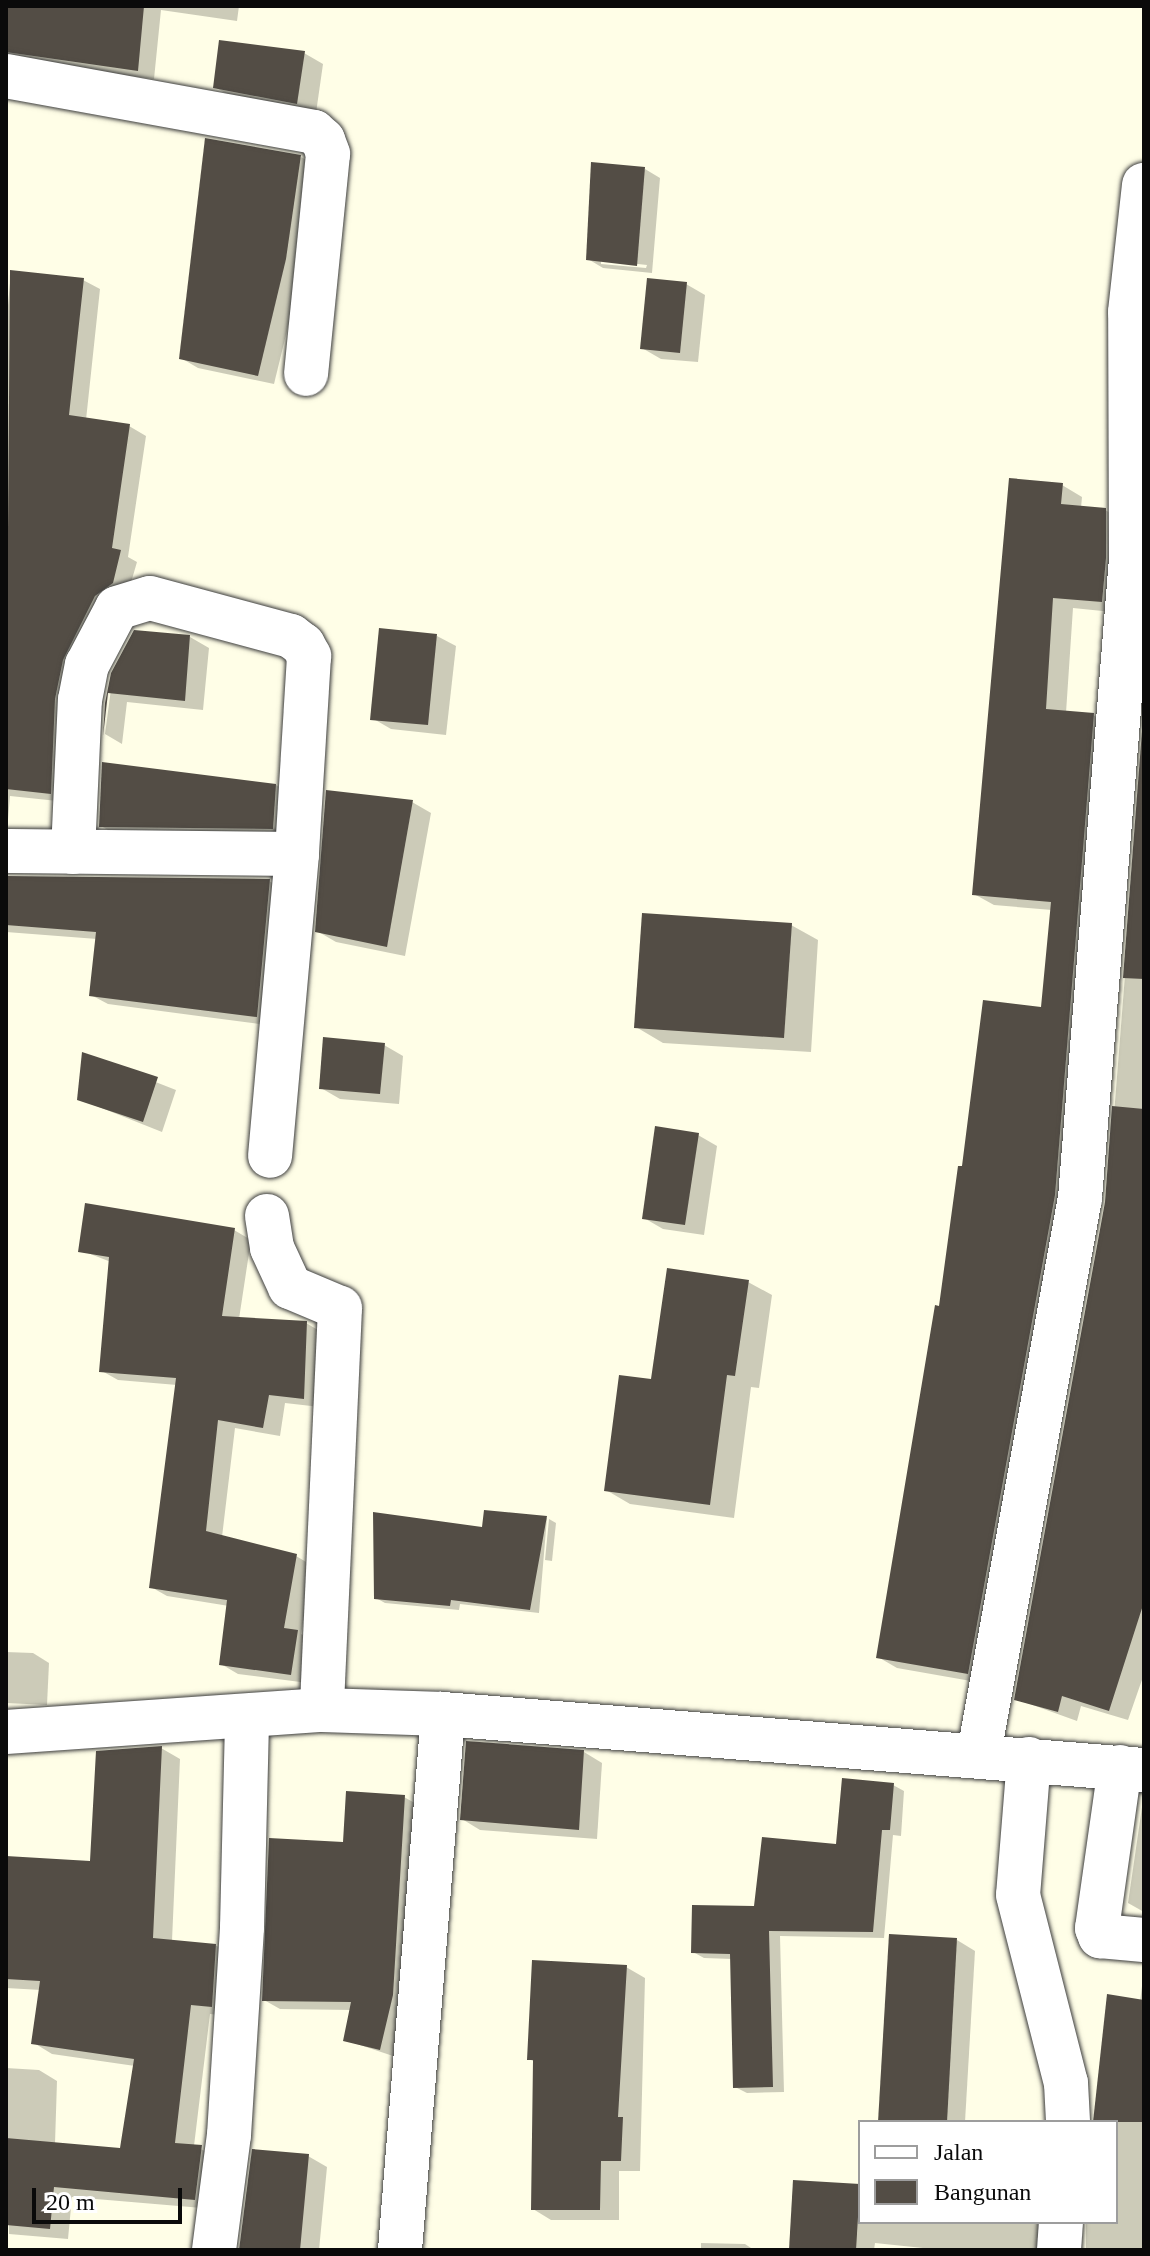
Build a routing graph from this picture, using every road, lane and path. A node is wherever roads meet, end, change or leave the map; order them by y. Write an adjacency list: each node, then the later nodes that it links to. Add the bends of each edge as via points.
1 (6, 76): 3 (street, via 314,132 323,140 328,154)
2 (1144, 185): 4 (street, via 1130,312)
3 (306, 374)
4 (1136, 605): 14 (street, via 1080,1198)
5 (6, 851): 6 (street)
6 (73, 852): 7 (street); 7 (street, via 80,700 87,665 108,620 128,601 140,598 291,636 303,645 309,665)
7 (297, 854): 8 (street)
8 (270, 1156)
9 (267, 1216): 10 (street, via 272,1248 290,1287 340,1308)
10 (322, 1710): 11 (street); 12 (street)
11 (443, 1714): 14 (street); 21 (street)
12 (247, 1716): 13 (street); 20 (street, via 240,1957 229,2135)
13 (6, 1732)
14 (979, 1753): 15 (street)
15 (1029, 1759): 16 (street); 18 (street, via 1018,1895 1066,2083)
16 (1132, 1768): 17 (street, via 1100,1936)
17 (1144, 1940)
18 (1068, 2120)
19 (1061, 2224): 22 (street)
20 (214, 2250)
21 (400, 2250)
22 (1059, 2250)

